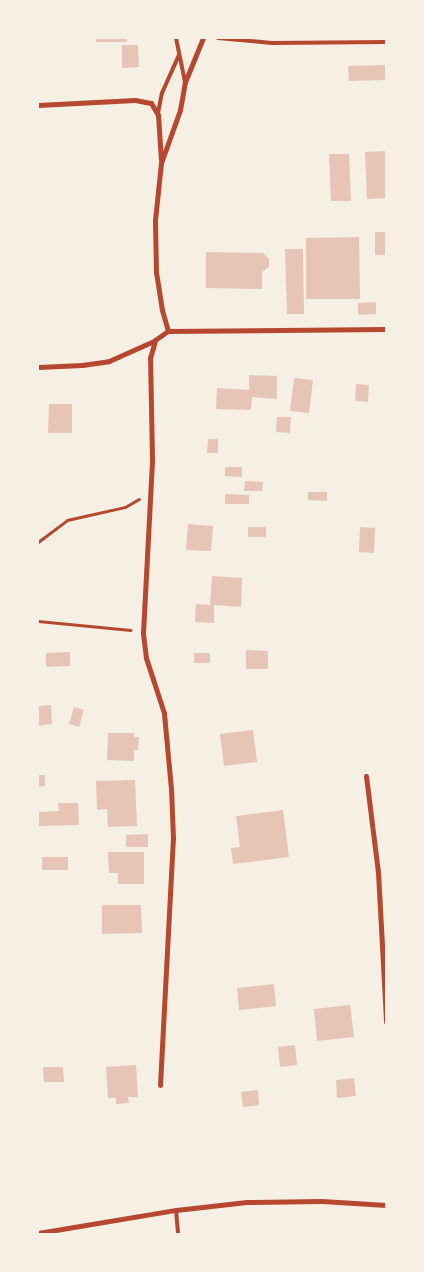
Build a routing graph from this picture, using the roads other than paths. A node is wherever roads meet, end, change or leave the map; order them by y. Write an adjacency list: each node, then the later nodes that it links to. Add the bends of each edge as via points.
1 (176, 38): 5 (lane)
2 (203, 38): 6 (street)
3 (218, 38): 4 (lane, via 272,43)
4 (386, 42)
5 (179, 55): 6 (lane); 8 (lane, via 162,93)
6 (185, 82): 9 (street, via 178,118)
7 (38, 105): 8 (street, via 144,101 156,108)
8 (158, 115): 9 (street)
9 (161, 163): 11 (street, via 156,273)
10 (386, 329): 11 (street)
11 (168, 331): 12 (street)
12 (155, 340): 13 (street, via 109,361); 16 (street, via 150,358 151,486 143,633 146,658 164,713 173,838)
13 (38, 367)
14 (366, 776): 15 (street, via 378,872)
15 (386, 1022)
16 (160, 1085)
17 (386, 1205): 18 (street, via 322,1201 247,1202)
18 (176, 1210): 19 (street); 20 (lane)
19 (38, 1233)
20 (178, 1234)

